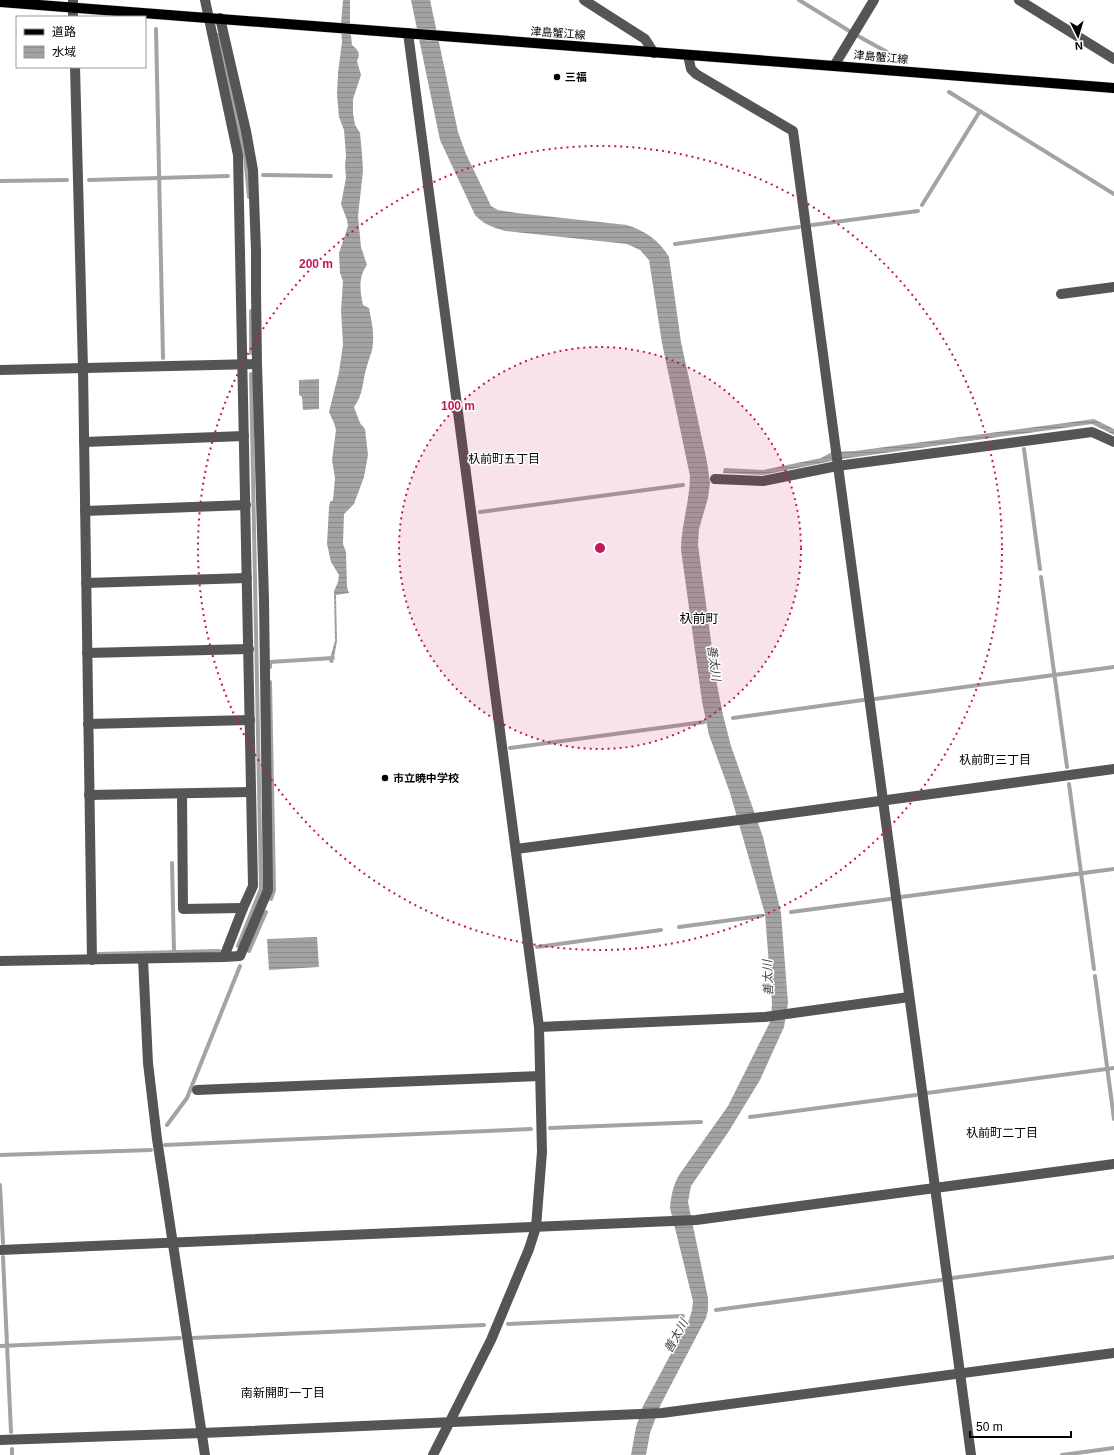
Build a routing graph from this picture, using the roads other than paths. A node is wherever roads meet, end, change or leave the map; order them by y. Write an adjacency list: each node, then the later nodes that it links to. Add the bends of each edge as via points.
1 (205, 0): 7 (street)
2 (584, 0): 10 (street, via 645,38)
3 (874, 0): 13 (street)
4 (1019, 0): 12 (street)
5 (0, 2): 6 (main road, 津島蟹江線)
6 (73, 8): 7 (main road, 津島蟹江線)
7 (208, 17): 8 (main road, 津島蟹江線); 18 (street, via 238,155)
8 (220, 18): 9 (main road, 津島蟹江線); 19 (street, via 253,170)
9 (412, 33): 10 (main road, 津島蟹江線); 40 (street)
10 (654, 52): 11 (main road, 津島蟹江線)
11 (688, 55): 13 (main road, 津島蟹江線); 25 (street, via 691,69 696,74 793,131)
12 (1114, 59)
13 (834, 66): 15 (main road, 津島蟹江線)
14 (75, 68): 20 (street)
15 (1114, 88)
16 (1114, 287): 17 (street)
17 (1061, 294)
18 (243, 364): 19 (street); 20 (street); 22 (street)
19 (258, 364): 42 (street, via 268,890 240,956)
20 (83, 368): 21 (street); 23 (street)
21 (0, 370)
22 (244, 436): 23 (street); 27 (street)
23 (84, 442): 28 (street)
24 (1114, 442): 25 (street, via 1092,432)
25 (837, 464): 26 (street, via 763,482); 39 (street)
26 (715, 479)
27 (246, 506): 28 (street); 29 (street)
28 (85, 512): 30 (street)
29 (247, 578): 30 (street); 31 (street)
30 (86, 583): 32 (street)
31 (248, 648): 32 (street); 33 (street)
32 (87, 653): 34 (street)
33 (250, 720): 34 (street); 36 (street)
34 (88, 724): 38 (street)
35 (1114, 769): 39 (street)
36 (252, 792): 37 (street); 41 (street, via 253,886)
37 (182, 794): 38 (street); 41 (street, via 183,909)
38 (89, 795): 44 (street)
39 (882, 801): 40 (street); 46 (street)
40 (516, 849): 47 (street)
41 (243, 908): 42 (street)
42 (224, 957): 43 (street)
43 (143, 959): 44 (street); 53 (street, via 148,1063)
44 (92, 960): 45 (street)
45 (0, 962)
46 (909, 997): 47 (street, via 765,1017); 51 (street)
47 (539, 1027): 48 (street)
48 (540, 1076): 49 (street); 52 (street, via 542,1152)
49 (197, 1090)
50 (1114, 1164): 51 (street)
51 (935, 1188): 52 (street, via 696,1220); 56 (street)
52 (536, 1227): 53 (street); 57 (street, via 491,1340)
53 (173, 1243): 54 (street); 58 (street)
54 (0, 1250)
55 (1114, 1353): 56 (street)
56 (960, 1373): 57 (street, via 662,1413); 62 (street)
57 (449, 1422): 58 (street); 61 (street)
58 (202, 1433): 59 (street); 60 (street)
59 (0, 1440)
60 (205, 1455)
61 (433, 1455)
62 (971, 1455)

